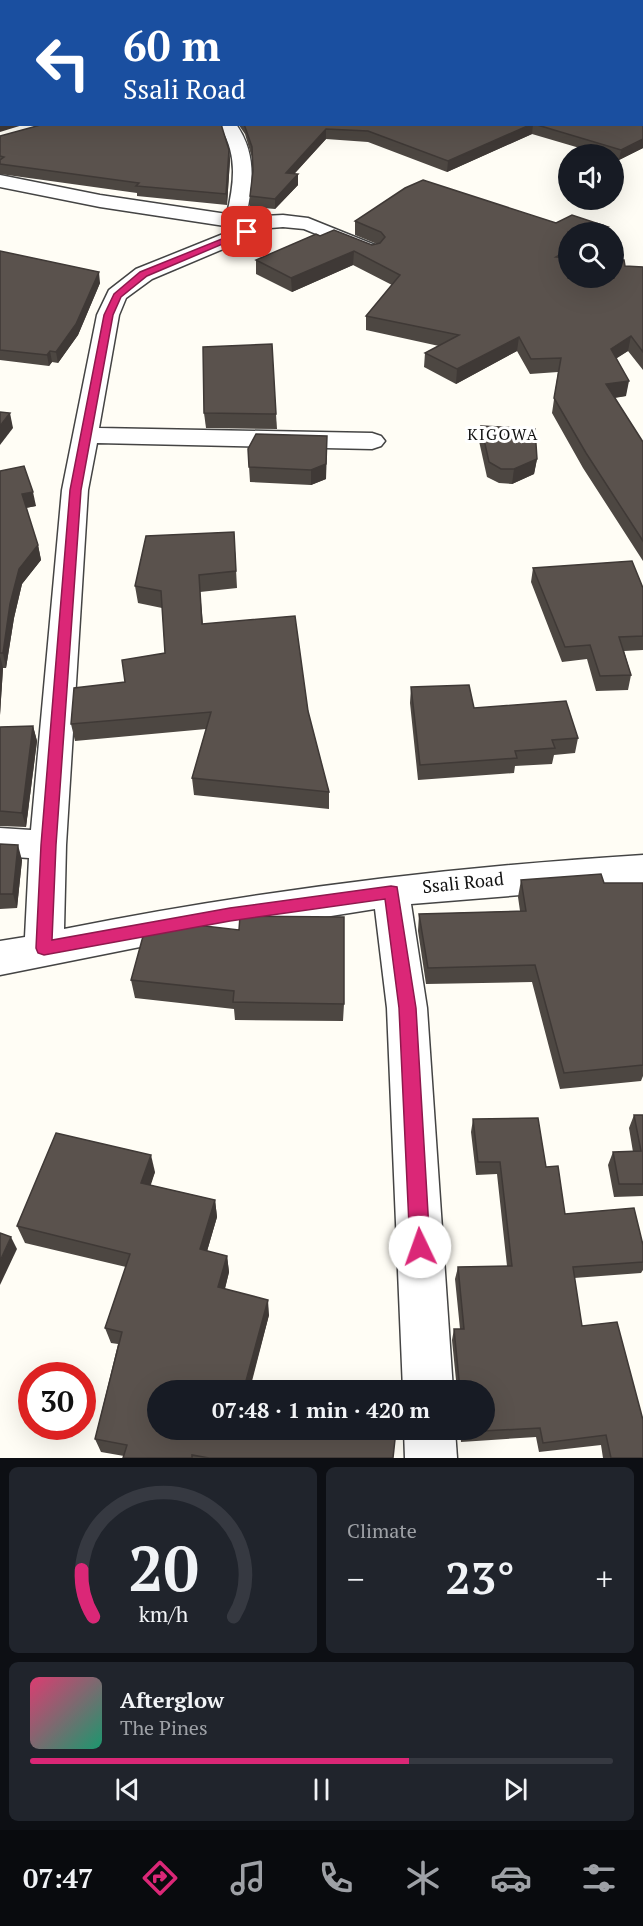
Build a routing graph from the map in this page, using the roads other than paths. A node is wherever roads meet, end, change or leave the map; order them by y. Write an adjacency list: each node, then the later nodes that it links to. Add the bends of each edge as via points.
1 (230, 128): 3 (street, via 238,138 244,158)
2 (0, 181): 3 (street)
3 (243, 223): 4 (street, via 308,224); 5 (street, via 247,232 144,274 117,296 108,315)
4 (372, 251)
5 (84, 435): 6 (street); 8 (street, via 75,490)
6 (372, 441)
7 (0, 842): 8 (street)
8 (48, 845): 11 (street)
9 (643, 870): 10 (street, Ssali Road, via 476,880)
10 (391, 892): 11 (street, Ssali Road); 13 (street, via 407,1008)
11 (44, 948): 12 (street, Ssali Road)
12 (0, 958)
13 (427, 1380)
14 (430, 1440): 15 (street)
15 (431, 1458)

